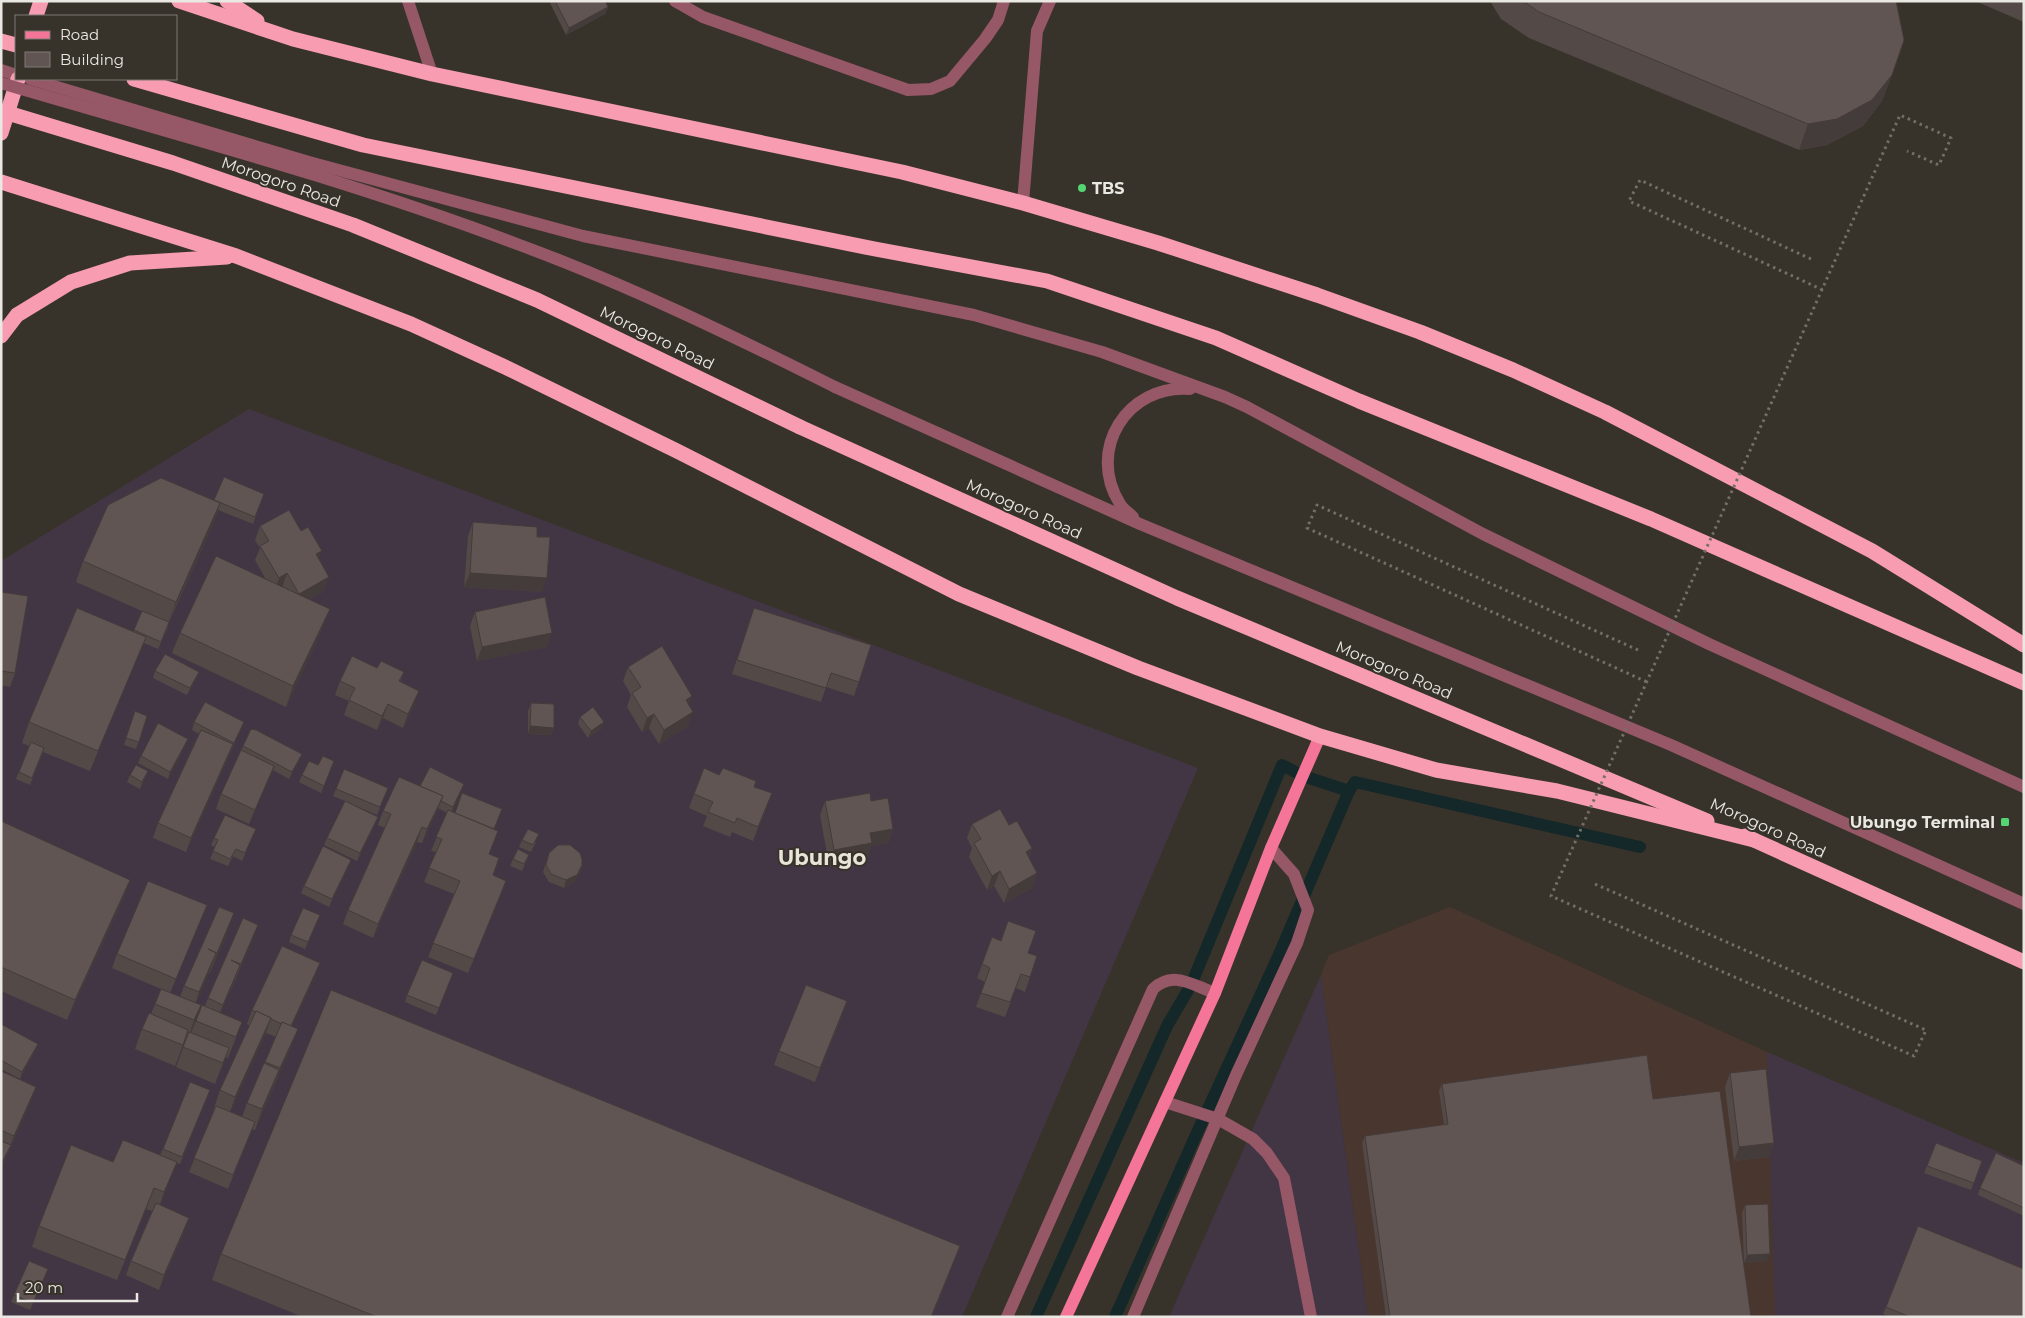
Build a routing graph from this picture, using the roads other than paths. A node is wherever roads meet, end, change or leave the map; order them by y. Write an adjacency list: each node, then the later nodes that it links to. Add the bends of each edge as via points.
1 (41, 1): 8 (highway)
2 (179, 1): 9 (highway)
3 (227, 1): 9 (highway, via 253,19)
4 (408, 1): 13 (street)
5 (675, 1): 6 (street, via 703,17 908,90 931,89 950,81 998,20)
6 (1004, 1)
7 (1050, 1): 22 (street, via 1037,31)
8 (36, 15)
9 (293, 39): 13 (highway)
10 (1, 41): 11 (highway)
11 (15, 45)
12 (1, 70): 14 (street)
13 (432, 74): 22 (highway, via 902,172)
14 (15, 75)
15 (18, 80): 20 (highway)
16 (33, 80): 25 (street, Morogoro Road, via 308,162 584,236 974,314 1102,352)
17 (137, 80): 28 (highway, via 363,145 1047,281 1216,338 1360,401 1651,519)
18 (1, 83): 26 (street, Morogoro Road, bridge, via 436,214 592,273)
19 (1, 110): 31 (highway, Morogoro Road, bridge, via 173,162 353,225 537,300 800,427 1177,598)
20 (1, 133)
21 (1, 182): 23 (highway)
22 (1023, 203): 27 (highway, via 1317,295 1513,370 1605,412 1872,551)
23 (236, 256): 24 (highway, via 130,262 71,282 17,314); 29 (highway, via 411,324 506,368 686,455 959,594 1138,668)
24 (1, 336)
25 (1225, 397): 26 (street, via 1175,388 1150,395 1129,410 1114,431 1107,455 1110,481 1120,505); 30 (street, Morogoro Road, via 1483,534 1709,644)
26 (1140, 524): 33 (street, Morogoro Road, via 1671,746)
27 (2024, 645)
28 (2024, 683)
29 (1320, 736): 31 (highway, via 1436,770 1557,791); 32 (main road)
30 (2024, 787)
31 (1754, 840): 34 (highway, Morogoro Road)
32 (1271, 848): 35 (main road); 37 (street, via 1294,874 1308,910 1297,944)
33 (2024, 904)
34 (2024, 962)
35 (1215, 993): 36 (main road); 38 (street, via 1175,979 1153,989)
36 (1166, 1102): 37 (street); 39 (main road)
37 (1218, 1119): 40 (street); 41 (street, via 1253,1139 1284,1178)
38 (1007, 1317)
39 (1066, 1317)
40 (1133, 1317)
41 (1311, 1317)

